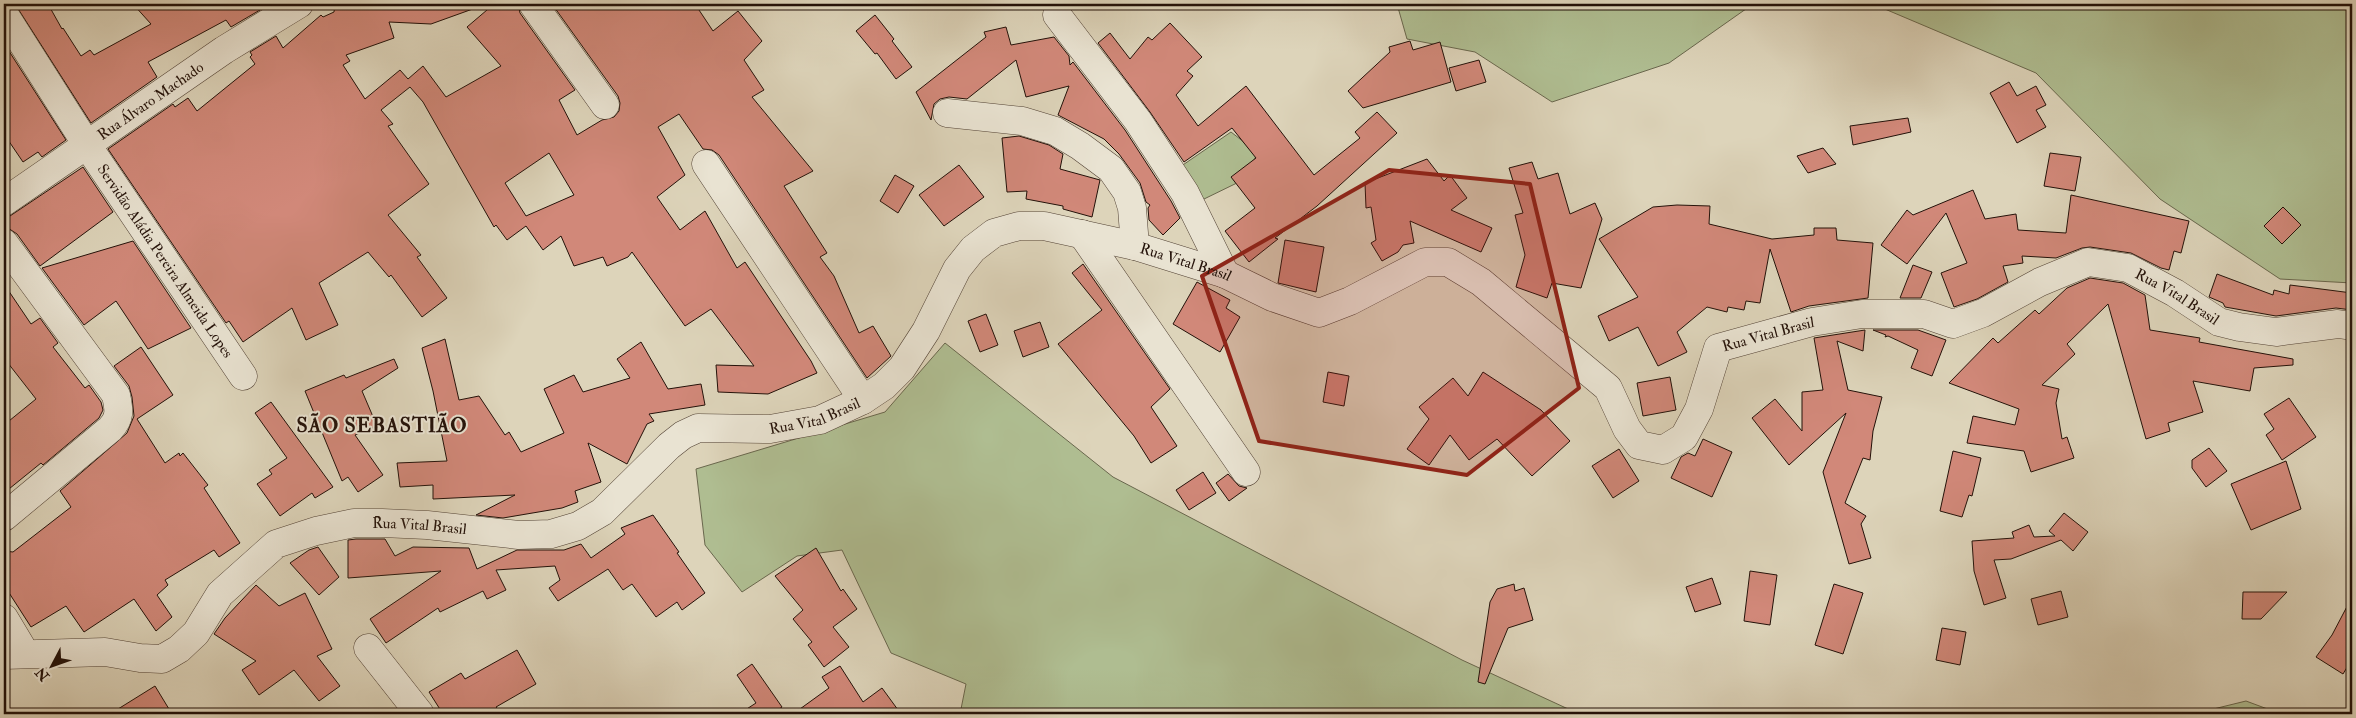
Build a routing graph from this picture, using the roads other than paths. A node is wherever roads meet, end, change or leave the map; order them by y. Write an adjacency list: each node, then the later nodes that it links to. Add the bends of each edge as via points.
1 (300, 4): 7 (street, Rua Álvaro Machado, via 224,50)
2 (533, 4): 5 (street)
3 (4, 14): 7 (street, Servidão Aládia Pereira Almeida Lopes)
4 (1057, 15): 13 (street, via 1138,121 1180,185)
5 (605, 105)
6 (947, 113): 12 (street, via 1022,121 1055,131 1080,146 1111,169 1127,192 1132,208)
7 (87, 145): 9 (street, Rua Álvaro Machado); 15 (street, Servidão Aládia Pereira Almeida Lopes)
8 (706, 164): 16 (street)
9 (4, 202)
10 (1082, 234): 12 (street, Rua Vital Brasil); 16 (street, Rua Vital Brasil, via 1044,226 1019,226 994,232 973,249 958,269 926,331 902,368); 17 (street)
11 (4, 243): 18 (street, via 116,395 119,412 110,429)
12 (1135, 246): 13 (street, Rua Vital Brasil)
13 (1225, 274): 14 (street, Rua Vital Brasil, via 1272,297 1319,314 1425,262 1448,262 1481,282 1608,388 1627,429 1639,445 1662,450 1684,436 1699,410 1718,348 1812,322 1862,314 1924,314 1953,324 1983,313 2040,282 2088,262 2128,268 2219,322 2239,327 2276,332 2338,324)
14 (2352, 326)
15 (243, 376)
16 (863, 400): 21 (street, Rua Vital Brasil, via 820,420 770,429 698,428 670,446 602,512 578,526 551,534 519,535 426,525 354,523 316,530 276,544 220,594 196,633 162,659 105,652)
17 (1246, 472)
18 (4, 517)
19 (4, 618): 21 (street)
20 (368, 648): 22 (street)
21 (14, 654)
22 (420, 714)

